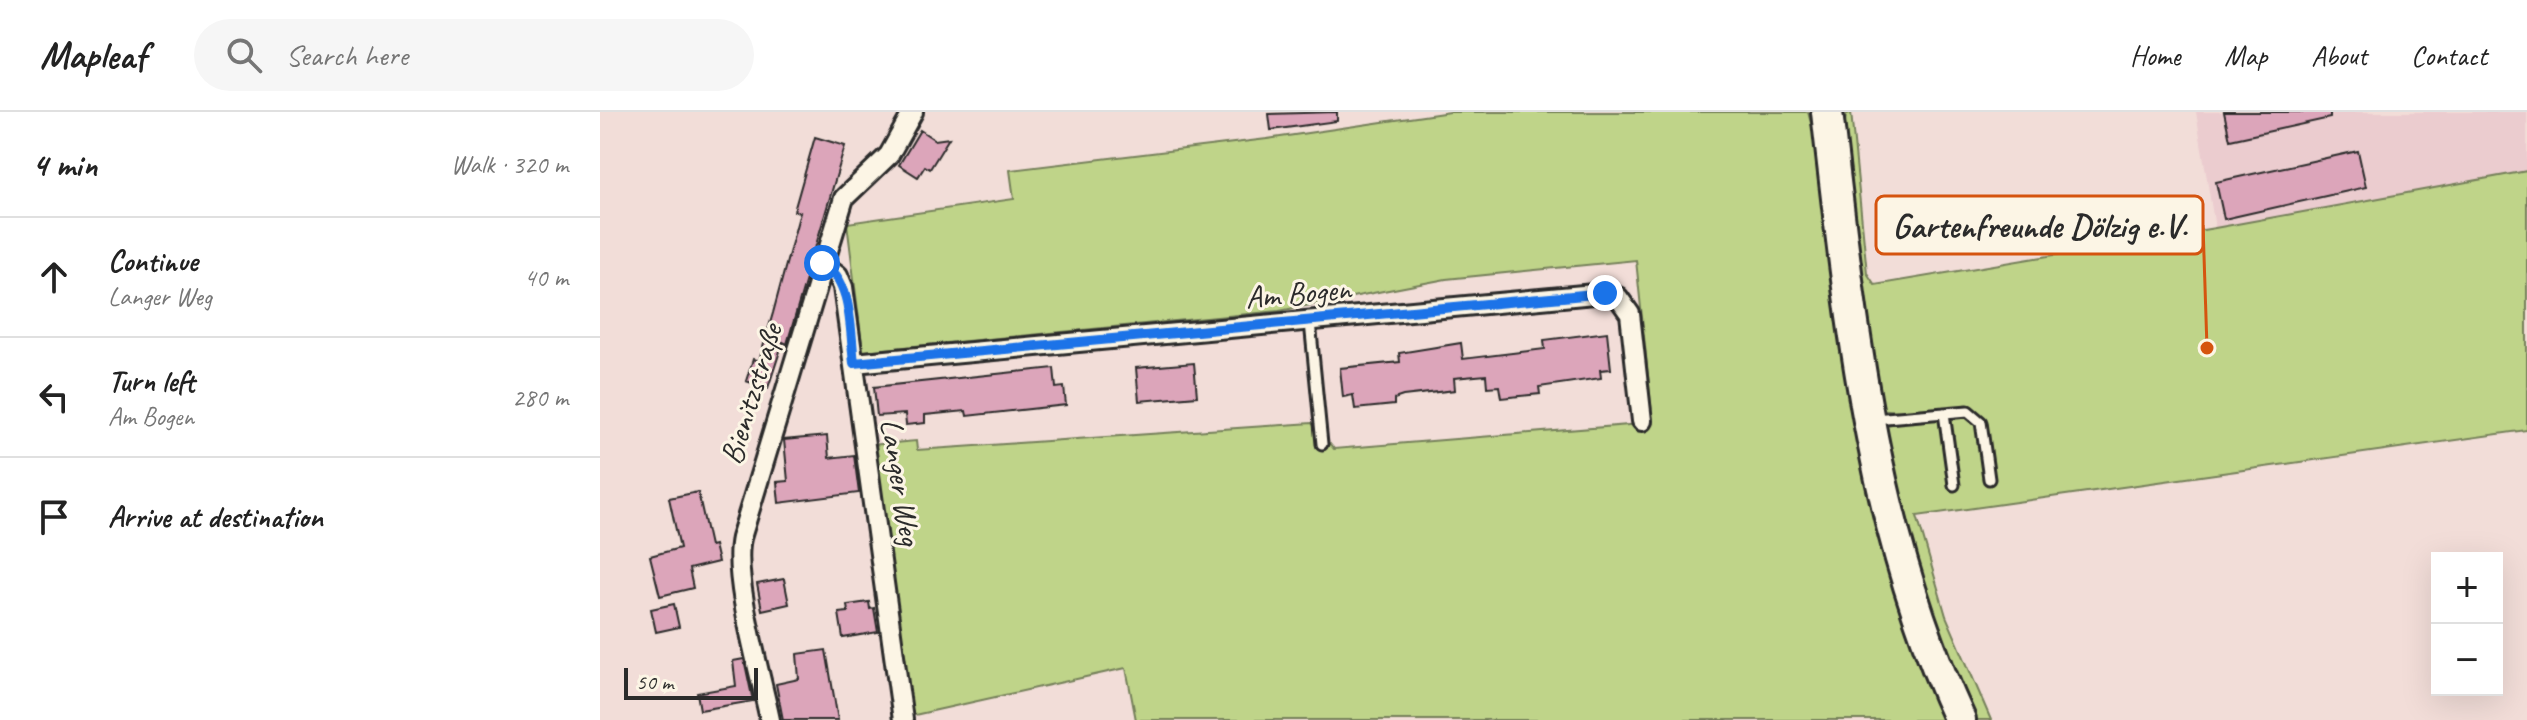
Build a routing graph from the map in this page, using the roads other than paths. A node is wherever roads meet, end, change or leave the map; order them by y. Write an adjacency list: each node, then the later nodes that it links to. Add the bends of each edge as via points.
1 (913, 112): 3 (street, Bienitzstraße, via 889,155 844,198)
2 (1827, 112): 7 (main road)
3 (822, 263): 5 (street, Langer Weg, via 838,275 843,287); 12 (street, Bienitzstraße, via 737,553)
4 (1310, 322): 5 (street, Am Bogen); 8 (street, Am Bogen, via 1605,293 1618,297 1630,314); 9 (lane)
5 (854, 363): 13 (street, Langer Weg)
6 (1944, 413): 7 (lane); 10 (lane, via 1968,411 1981,422); 11 (lane)
7 (1867, 420): 14 (main road, via 1917,611)
8 (1642, 421)
9 (1322, 444)
10 (1989, 479)
11 (1954, 485)
12 (770, 720)
13 (903, 720)
14 (1960, 720)

